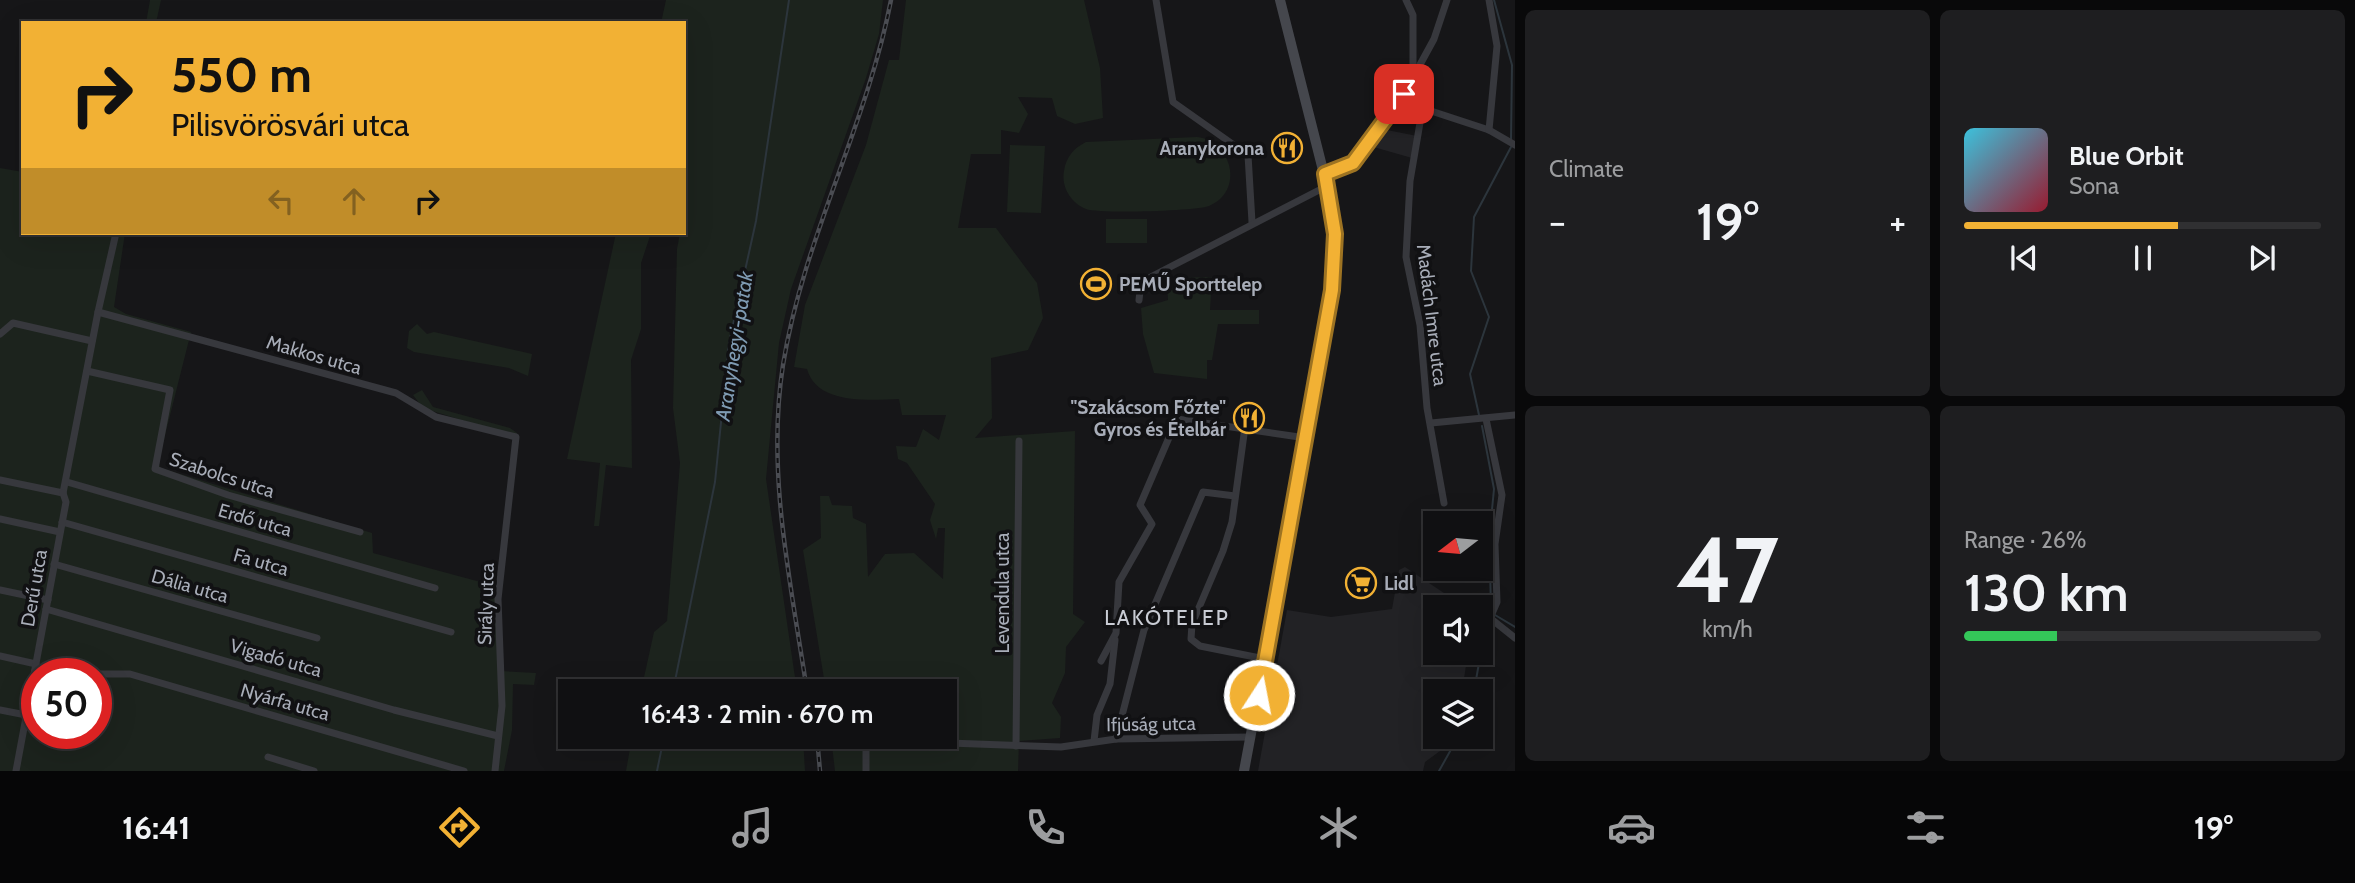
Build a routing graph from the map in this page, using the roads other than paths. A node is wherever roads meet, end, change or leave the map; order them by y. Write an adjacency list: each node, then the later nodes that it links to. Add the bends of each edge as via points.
1 (1156, 0): 13 (street, via 1172,102 1248,155)
2 (1280, 0): 11 (main road)
3 (1406, 0): 6 (street, via 1413,15)
4 (1447, 0): 6 (street, via 1434,39)
5 (1489, 0): 9 (street, via 1497,46)
6 (1413, 76): 7 (street)
7 (1404, 94): 11 (street, via 1353,163); 22 (street, Madách Imre utca, via 1421,117 1410,181 1406,257 1420,325)
8 (1425, 108): 9 (street)
9 (1489, 130): 10 (street)
10 (1515, 145)
11 (1325, 174): 12 (main road)
12 (1327, 186): 13 (street); 25 (main road, via 1334,227 1334,271)
13 (1252, 222): 15 (street, via 1141,282)
14 (116, 235): 16 (street)
15 (1139, 300)
16 (97, 312): 18 (street); 24 (street, Makkos utca, via 396,393 436,417)
17 (0, 334): 18 (street, via 13,323)
18 (92, 341): 19 (street)
19 (87, 371): 28 (street); 34 (street, Szabolcs utca, via 170,390 155,469)
20 (1515, 415): 21 (street)
21 (1486, 419): 22 (street); 44 (street, via 1502,495 1495,544 1497,602 1490,618)
22 (1431, 423): 31 (street, Madách Imre utca)
23 (1245, 427): 25 (street); 30 (street); 42 (street, via 1177,419 1140,505 1152,524 1119,582)
24 (516, 437): 53 (street, Sirály utca, via 498,599 502,706)
25 (1306, 438): 47 (main road)
26 (1019, 441): 58 (street, Levendula utca)
27 (0, 480): 29 (street)
28 (67, 482): 29 (street); 37 (street, Erdő utca)
29 (64, 493): 33 (street, Derű utca)
30 (1235, 496): 47 (street, via 1232,522 1192,624 1191,639 1200,646); 55 (street, via 1203,492 1144,630)
31 (1444, 503)
32 (0, 519): 35 (street)
33 (62, 522): 35 (street, Derű utca); 41 (street, Fa utca)
34 (360, 532)
35 (60, 533): 36 (street, Derű utca)
36 (54, 564): 39 (street, Derű utca); 43 (street, Dália utca)
37 (435, 588)
38 (0, 590): 39 (street)
39 (48, 600): 40 (street, Derű utca)
40 (46, 609): 46 (street, Derű utca); 53 (street, Vigadó utca)
41 (451, 632)
42 (1116, 633): 48 (street); 56 (street, via 1110,684 1097,715)
43 (317, 638)
44 (1515, 638)
45 (0, 656): 49 (street)
46 (38, 658)
47 (1265, 659): 54 (main road)
48 (1101, 661)
49 (21, 662)
50 (112, 674): 62 (street, Nyárfa utca, via 130,674)
51 (0, 710): 52 (street)
52 (21, 714)
53 (498, 736): 63 (street, Sirály utca)
54 (1250, 737): 55 (street, Ifjúság utca); 65 (main road)
55 (1116, 739): 56 (street, Ifjúság utca)
56 (1094, 741): 58 (street, Ifjúság utca, via 1061,747)
57 (21, 743): 60 (street, Derű utca)
58 (1016, 746): 64 (street, Ifjúság utca, via 866,740)
59 (268, 757): 61 (street)
60 (16, 771)
61 (314, 771)
62 (464, 771)
63 (495, 771)
64 (866, 771)
65 (1244, 771)

